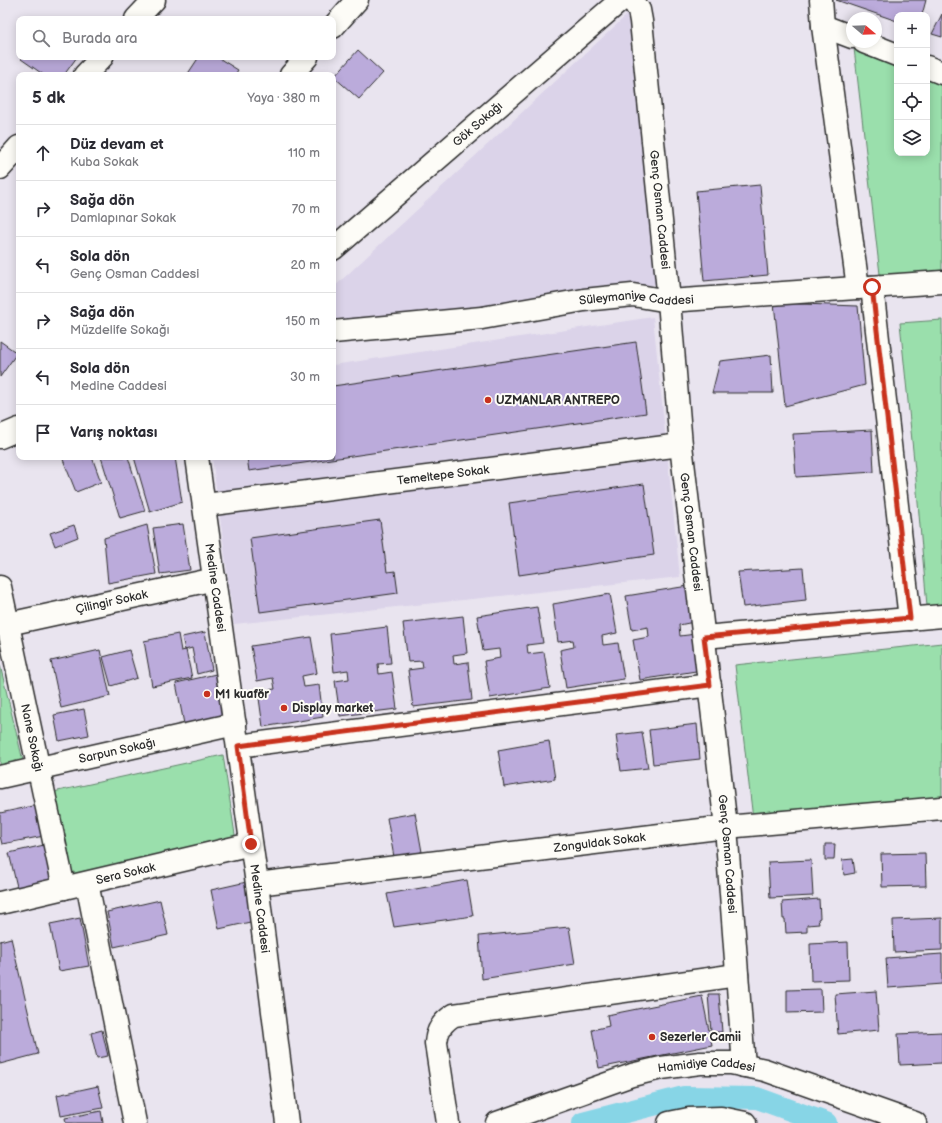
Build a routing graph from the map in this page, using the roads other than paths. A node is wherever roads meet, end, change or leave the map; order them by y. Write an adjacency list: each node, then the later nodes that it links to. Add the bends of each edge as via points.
1 (154, 0): 6 (street)
2 (357, 0): 7 (street)
3 (621, 0): 18 (street, Gök Sokağı)
4 (632, 0): 21 (street, Genç Osman Caddesi, via 639,10 641,21)
5 (821, 0): 8 (street)
6 (139, 16)
7 (336, 24)
8 (823, 26): 9 (street); 20 (street)
9 (846, 35)
10 (879, 48): 11 (street)
11 (894, 54)
12 (99, 60): 15 (street)
13 (304, 60): 16 (street)
14 (930, 68): 17 (street)
15 (88, 72)
16 (294, 72)
17 (942, 73)
18 (336, 246)
19 (942, 282): 20 (street, Süleymaniye Caddesi)
20 (865, 287): 21 (street, Süleymaniye Caddesi); 31 (street)
21 (669, 301): 22 (street, Süleymaniye Caddesi, via 633,294 482,318); 25 (street, Genç Osman Caddesi)
22 (336, 332)
23 (16, 431): 24 (street)
24 (0, 437)
25 (681, 445): 27 (street, Temeltepe Sokak); 33 (street, Genç Osman Caddesi)
26 (197, 460): 27 (street, Medine Caddesi)
27 (204, 505): 28 (street, Medine Caddesi)
28 (215, 579): 32 (street, Çilingir Sokak); 35 (street, Medine Caddesi)
29 (0, 587): 32 (street, Nane Sokağı)
30 (942, 616): 31 (street)
31 (910, 618): 33 (street)
32 (8, 624): 37 (street, Nane Sokağı)
33 (704, 637): 34 (street, Genç Osman Caddesi)
34 (710, 685): 36 (street); 40 (street, Genç Osman Caddesi)
35 (235, 724): 36 (street, Medine Caddesi); 37 (street, Sarpun Sokağı)
36 (238, 746): 41 (street, Medine Caddesi)
37 (39, 768): 38 (street, Sarpun Sokağı); 44 (street, Nane Sokağı)
38 (0, 777)
39 (942, 812): 40 (street, Zonguldak Sokak)
40 (726, 827): 43 (street, Zonguldak Sokak); 46 (street, Genç Osman Caddesi)
41 (251, 844): 42 (street, Sera Sokak); 43 (street, Medine Caddesi)
42 (87, 883): 44 (street, Sera Sokak); 48 (street)
43 (257, 884): 49 (street, Medine Caddesi)
44 (64, 888): 45 (street, Sera Sokak)
45 (0, 903)
46 (737, 974): 47 (street, Genç Osman Caddesi); 50 (street, via 454,1015 446,1019 440,1026 436,1043)
47 (744, 1066): 51 (street, Hamidiye Caddesi, via 731,1063 700,1063 661,1068 632,1075); 54 (street, Hamidiye Caddesi, via 765,1070)
48 (135, 1123)
49 (287, 1123)
50 (448, 1123)
51 (497, 1123)
52 (669, 1123): 53 (street, via 689,1119 721,1118)
53 (745, 1123)
54 (915, 1123)

